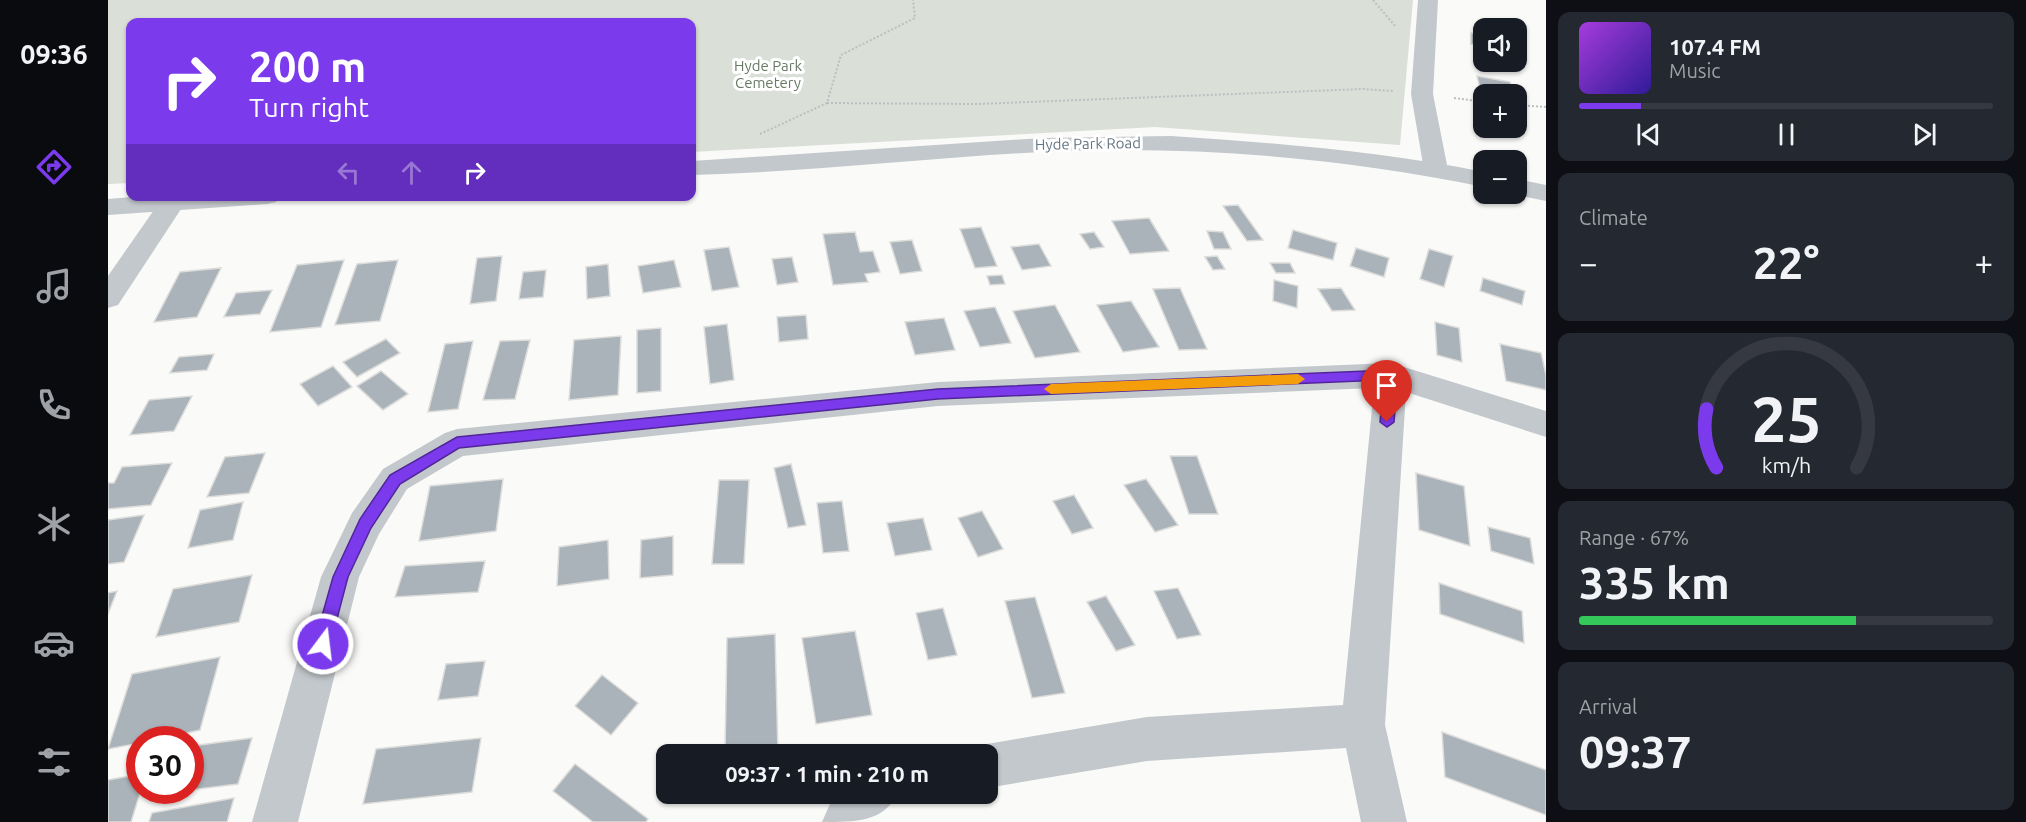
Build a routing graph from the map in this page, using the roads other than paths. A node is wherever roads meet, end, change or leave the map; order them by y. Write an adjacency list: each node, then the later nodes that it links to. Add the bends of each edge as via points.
1 (1428, 0): 3 (street, via 1422,94)
2 (696, 168): 3 (street, Hyde Park Road, via 1042,145 1171,142 1300,152)
3 (1436, 170): 4 (street, Hyde Park Road)
4 (1473, 178)
5 (1527, 189): 6 (street)
6 (1546, 193)
7 (199, 201): 8 (street)
8 (172, 203): 9 (street); 10 (street)
9 (108, 207)
10 (108, 298)
11 (1391, 375): 12 (street); 13 (street); 16 (street, via 938,394 457,443 395,479 365,524 340,577)
12 (1546, 424)
13 (1363, 725): 14 (street, via 1147,739); 18 (street)
14 (998, 764)
15 (861, 804): 17 (street, via 849,813)
16 (275, 822)
17 (845, 822)
18 (1384, 822)

